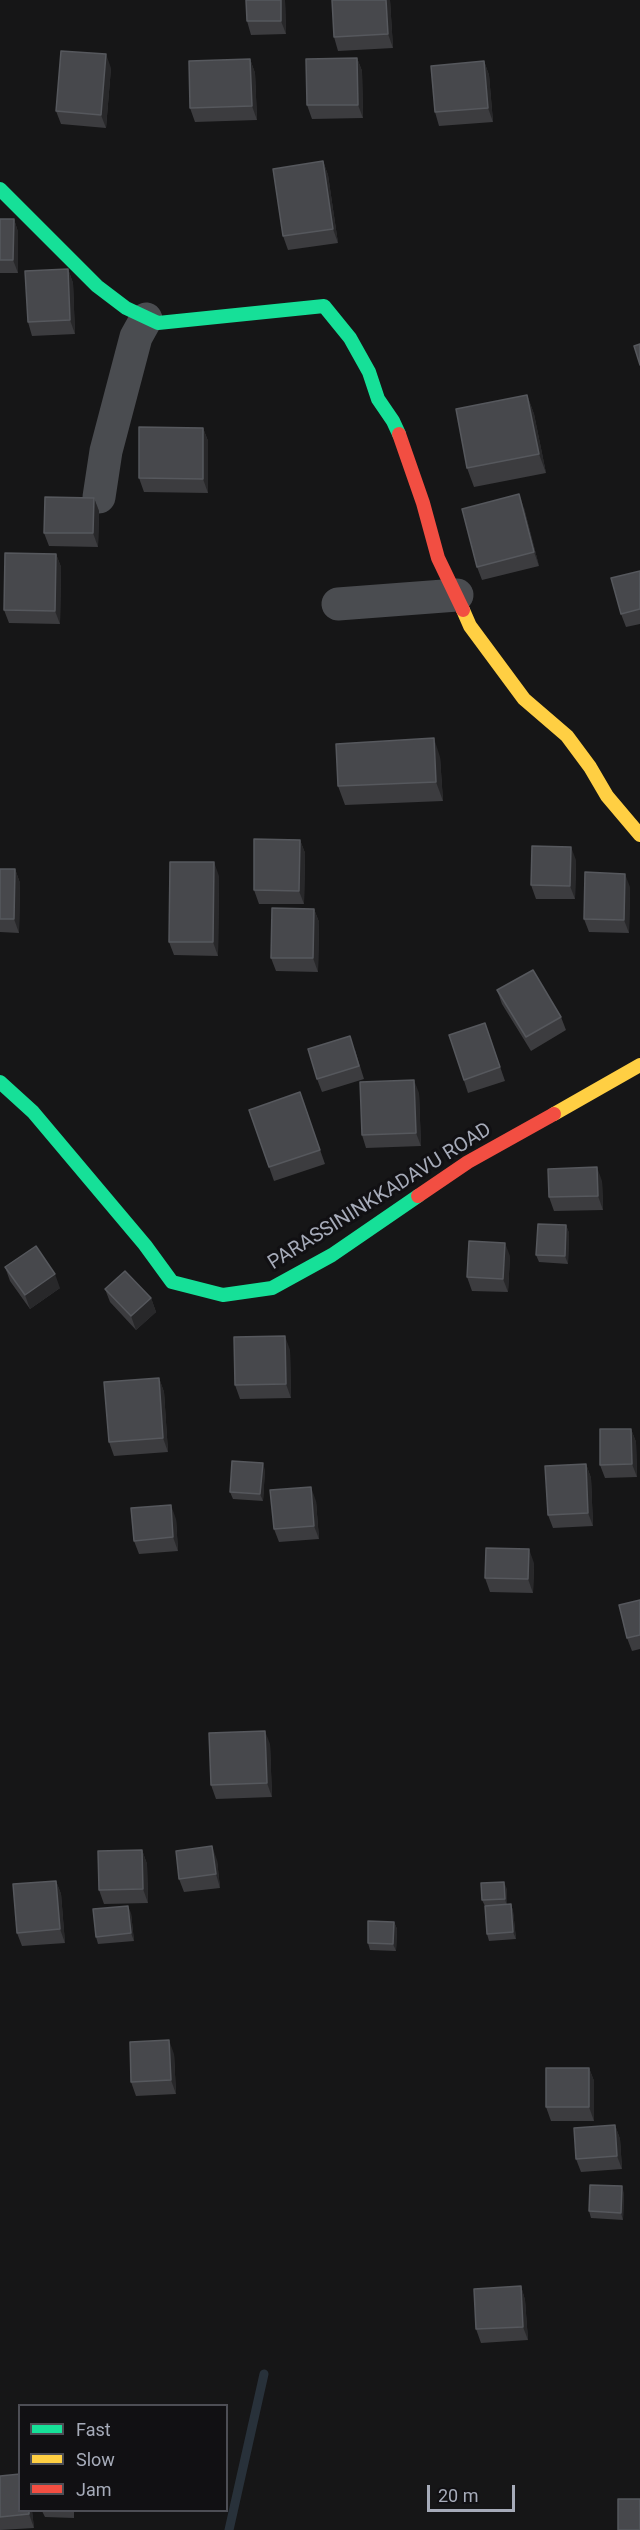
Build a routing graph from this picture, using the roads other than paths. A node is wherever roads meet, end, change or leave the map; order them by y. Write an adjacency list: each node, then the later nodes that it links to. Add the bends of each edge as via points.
1 (0, 189): 2 (street, via 85,274)
2 (146, 319): 3 (street, via 136,337 106,452); 4 (street, via 158,323 324,306 350,338 393,422 406,451 438,558)
3 (99, 497)
4 (457, 595): 5 (street); 6 (street, via 470,626 524,699 567,736 607,796)
5 (338, 604)
6 (640, 835)
7 (640, 1065): 8 (street, PARASSININKKADAVU ROAD, via 468,1162 332,1255 272,1288 223,1295 172,1282 33,1112)
8 (0, 1082)

